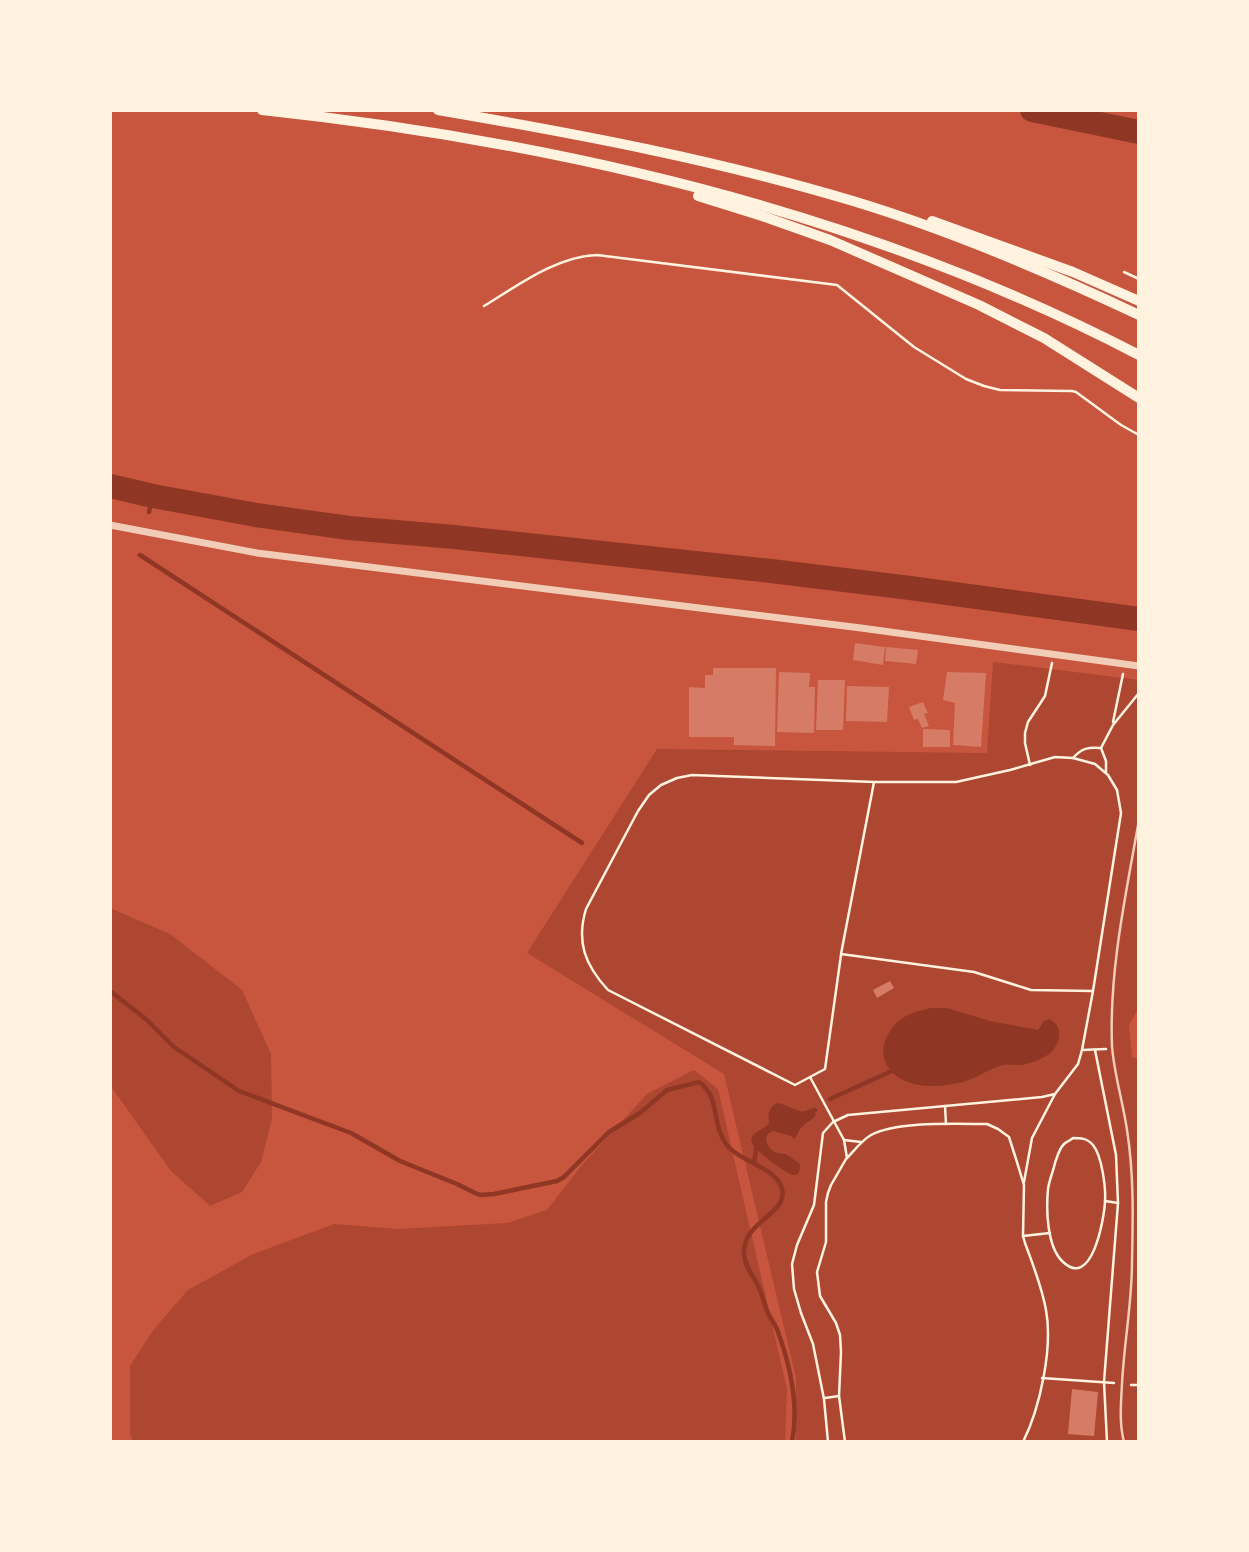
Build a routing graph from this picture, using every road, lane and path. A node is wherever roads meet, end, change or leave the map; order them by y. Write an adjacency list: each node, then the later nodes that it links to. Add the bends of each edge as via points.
1 (262, 110): 3 (highway)
2 (438, 110): 4 (highway, via 670,153)
3 (568, 158): 10 (highway, via 723,195 915,256 1058,315); 11 (highway, via 830,240 1023,327)
4 (855, 202): 7 (highway, via 999,244); 9 (highway, via 995,252)
5 (1124, 272): 6 (path)
6 (1139, 279)
7 (1139, 300)
8 (484, 306): 12 (path, via 534,276 585,256 836,285 914,347 967,379 1000,390 1072,391)
9 (1139, 315)
10 (1139, 355)
11 (1139, 398)
12 (1139, 435)
13 (110, 525): 15 (street, via 257,553)
14 (1052, 663): 21 (path, via 1045,696 1025,733)
15 (1139, 666)
16 (1123, 674): 18 (path)
17 (1139, 693): 18 (path)
18 (1113, 724): 19 (path)
19 (1101, 748): 20 (path, via 1080,749); 22 (path)
20 (1073, 758): 21 (path, via 1055,757); 22 (path, via 1095,764)
21 (1030, 765): 23 (path, via 956,782)
22 (1105, 773): 26 (path, via 1117,790 1121,813)
23 (874, 782): 25 (path); 30 (path, via 692,775 660,785 638,810 583,920 587,963 608,990 795,1085)
24 (1139, 820): 27 (lane, via 1113,985)
25 (841, 954): 26 (path, via 974,972 1031,990); 30 (path, via 825,1069)
26 (1093, 991): 28 (path)
27 (1112, 1049): 29 (path); 56 (lane, via 1133,1183 1132,1269 1120,1408)
28 (1083, 1050): 29 (path); 31 (path)
29 (1095, 1050): 38 (path, via 1116,1155)
30 (809, 1077): 33 (path)
31 (1055, 1094): 32 (path); 40 (path, via 1032,1138)
32 (945, 1107): 33 (path, via 848,1115); 34 (path)
33 (833, 1122): 35 (path); 51 (path, via 823,1133 814,1205 792,1264 794,1289 814,1344)
34 (946, 1125): 36 (path, via 897,1126); 40 (path, via 987,1124 1009,1137)
35 (844, 1140): 36 (path); 37 (path)
36 (862, 1142): 37 (path)
37 (847, 1158): 50 (path, via 828,1193 826,1241 817,1272 820,1296 839,1335)
38 (1117, 1184): 39 (path); 42 (path)
39 (1125, 1184)
40 (1024, 1185): 44 (path)
41 (1105, 1201): 42 (path); 43 (path, via 1100,1236 1083,1266 1068,1266 1061,1260); 43 (path, via 1093,1145 1073,1138 1058,1153 1048,1188)
42 (1118, 1203): 46 (path)
43 (1049, 1233): 44 (path)
44 (1023, 1236): 45 (path, via 1046,1312 1048,1345)
45 (1042, 1378): 46 (path); 54 (path)
46 (1104, 1382): 47 (path); 55 (path)
47 (1114, 1383)
48 (1128, 1384): 49 (path)
49 (1139, 1385)
50 (839, 1396): 51 (path); 53 (path)
51 (824, 1398): 52 (path)
52 (828, 1442)
53 (845, 1442)
54 (1023, 1442)
55 (1107, 1442)
56 (1124, 1442)

